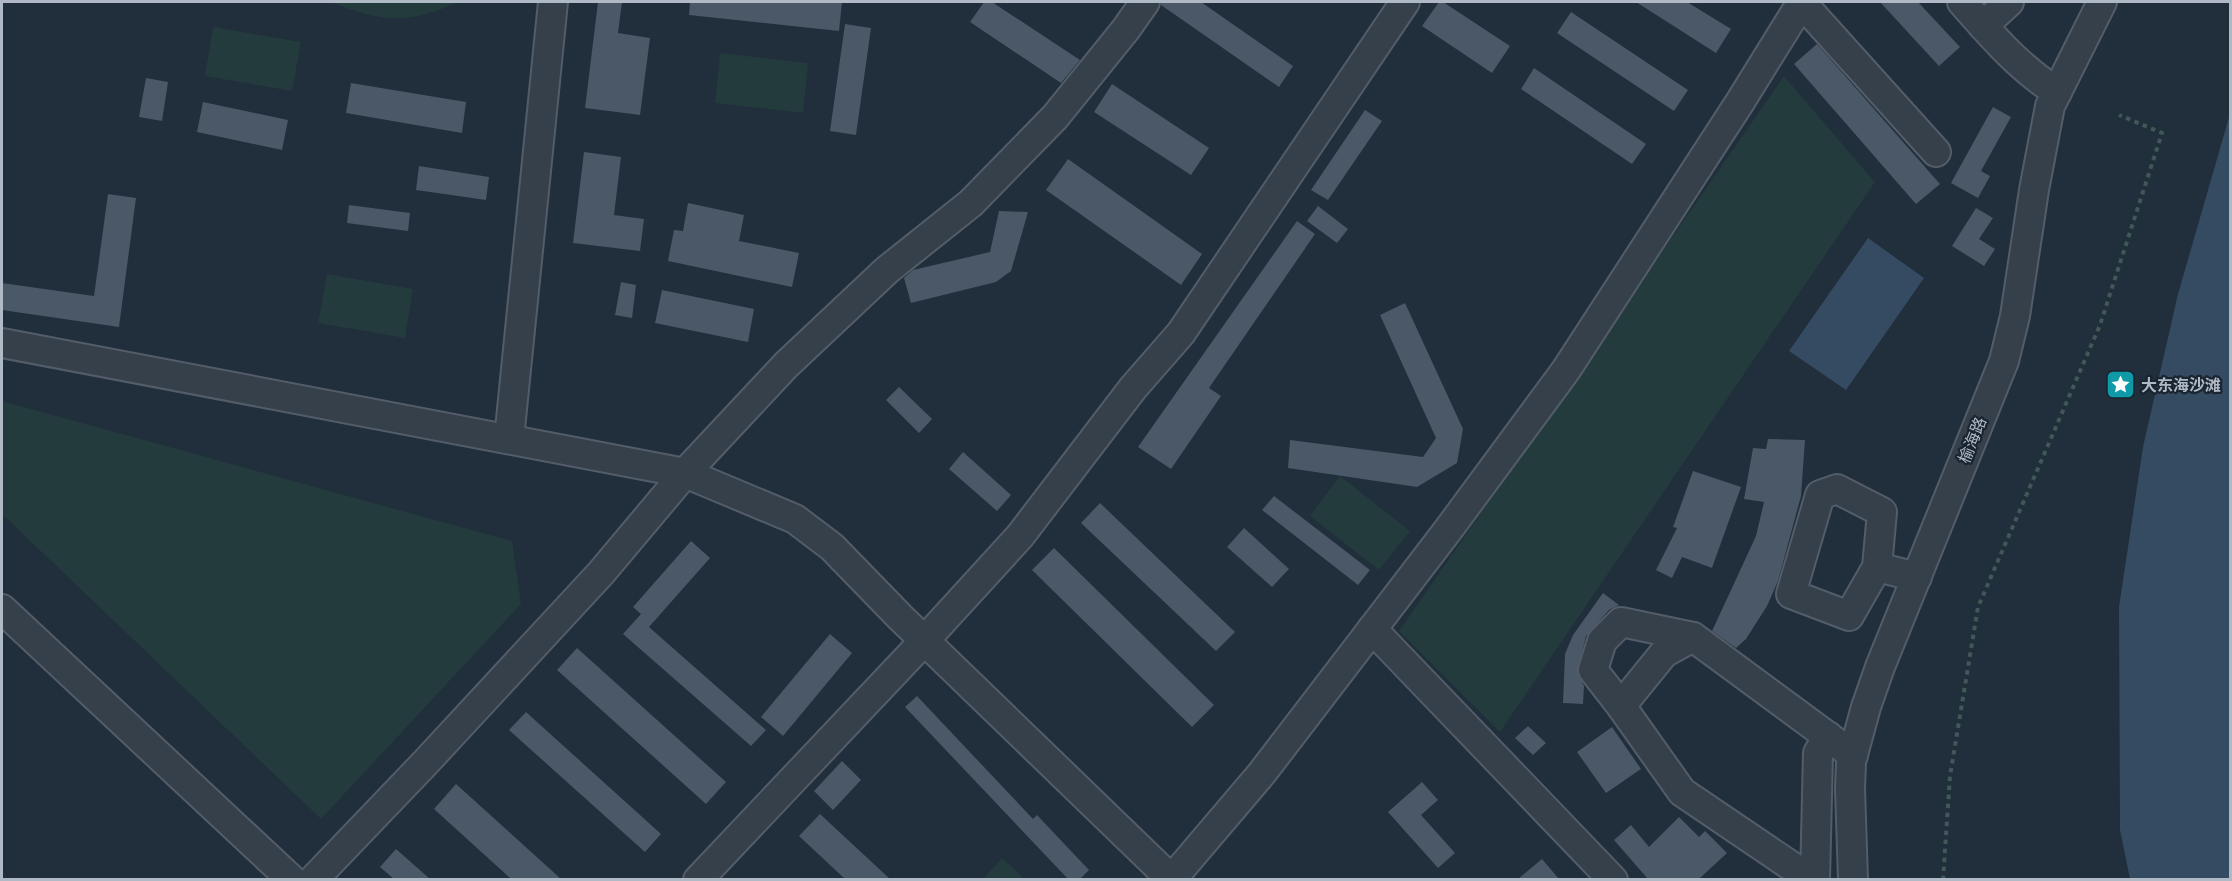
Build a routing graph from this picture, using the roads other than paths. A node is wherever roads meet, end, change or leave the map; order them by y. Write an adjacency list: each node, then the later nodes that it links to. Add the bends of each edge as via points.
1 (553, 2): 12 (street)
2 (1145, 2): 13 (street, via 1055,117 971,203 887,270 786,365)
3 (1405, 2): 19 (street, via 1180,333 1020,536)
4 (1801, 2): 10 (street); 17 (street, via 1566,370)
5 (1962, 2): 8 (street)
6 (2009, 2): 8 (street)
7 (2102, 2): 9 (street, 榆海路)
8 (1983, 27): 9 (street, via 2010,56)
9 (2057, 92): 15 (street, 榆海路, via 2050,106 2004,361)
10 (1936, 152)
11 (2, 343): 12 (street)
12 (509, 440): 13 (street)
13 (685, 473): 19 (street, via 795,519 832,547); 24 (street, via 601,573)
14 (1877, 567): 15 (street)
15 (1917, 577): 22 (street, 榆海路, via 1880,667)
16 (2, 609): 23 (street)
17 (1372, 629): 26 (street, via 1262,773); 27 (street)
18 (1693, 637): 20 (street, via 1664,653); 20 (street, via 1622,622 1615,628 1602,641 1593,670); 21 (street)
19 (924, 641): 25 (street); 26 (street)
20 (1621, 706): 28 (street, via 1682,792)
21 (1828, 736): 22 (street); 28 (street, via 1818,753)
22 (1853, 755): 29 (street, 榆海路)
23 (292, 879)
24 (313, 879)
25 (698, 879)
26 (1171, 879)
27 (1613, 879)
28 (1813, 879)
29 (1853, 879)

